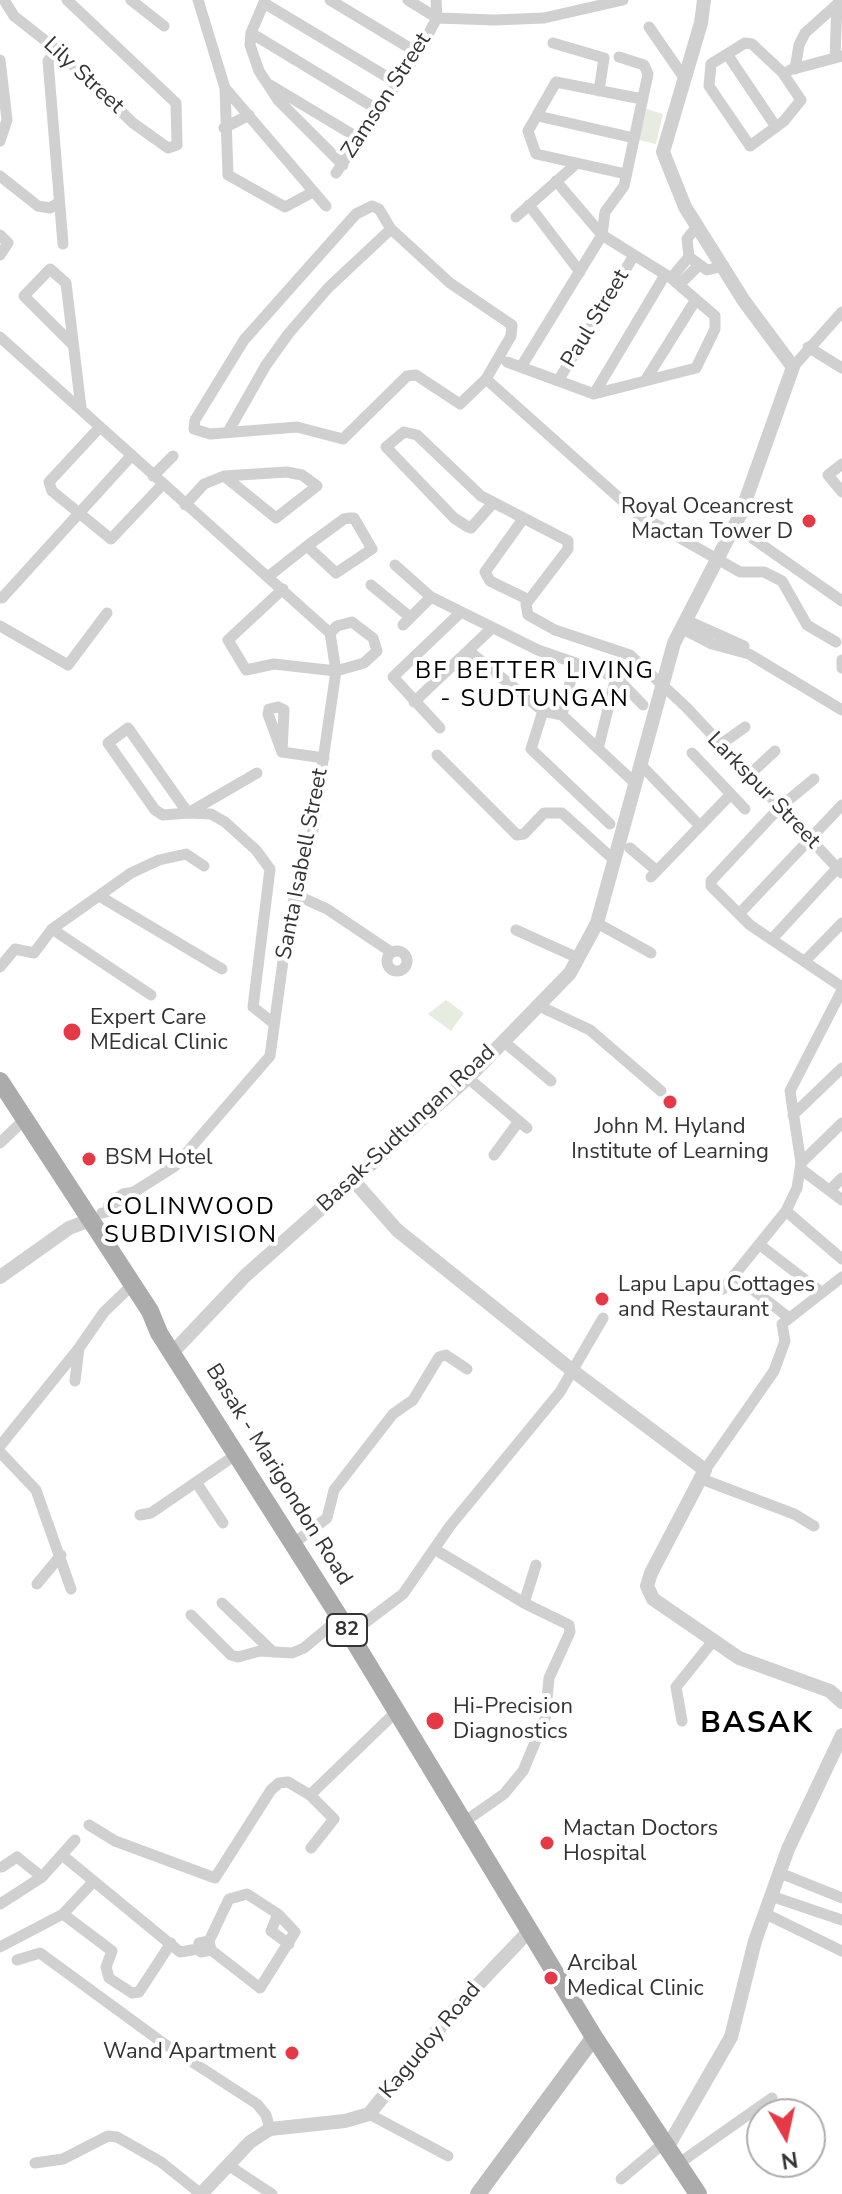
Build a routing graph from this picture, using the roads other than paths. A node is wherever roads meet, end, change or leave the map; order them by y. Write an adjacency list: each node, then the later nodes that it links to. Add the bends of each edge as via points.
1 (4, 0): 18 (street, Lily Street, via 14,16)
2 (67, 0): 18 (street, Lily Street, via 176,103 177,145 168,148 133,123)
3 (200, 0): 31 (street)
4 (330, 0): 19 (street)
5 (408, 0): 13 (street)
6 (436, 0): 13 (street)
7 (623, 0): 12 (street)
8 (704, 0): 24 (street)
9 (265, 1): 16 (street); 30 (street)
10 (136, 2): 14 (street)
11 (840, 2): 22 (street); 26 (street, via 801,39)
12 (595, 4): 13 (street, via 519,20)
13 (437, 18): 19 (street, Zamson Street)
14 (164, 26)
15 (649, 27): 28 (street)
16 (251, 33): 29 (street, via 254,58); 34 (street)
17 (553, 43): 32 (street, via 604,58)
18 (56, 49): 47 (street, via 48,61)
19 (418, 53): 30 (street, Zamson Street)
20 (727, 54): 25 (street); 27 (street, via 752,44); 37 (street)
21 (619, 57): 33 (street, via 648,68)
22 (839, 57): 26 (street)
23 (0, 60): 41 (street, via 7,120)
24 (691, 61): 25 (street); 28 (street)
25 (711, 64): 37 (street, via 709,86 750,146)
26 (795, 69): 27 (street)
27 (782, 72): 37 (street, via 801,100)
28 (685, 79): 51 (street, via 663,152)
29 (266, 83): 40 (street); 40 (street, Zamson Street, via 339,169)
30 (399, 84): 34 (street, Zamson Street)
31 (225, 88): 35 (street); 38 (street)
32 (599, 91): 33 (street); 36 (street, via 556,82)
33 (642, 99): 39 (street)
34 (380, 111): 40 (street, Zamson Street)
35 (249, 115): 38 (street); 46 (street)
36 (538, 116): 39 (street); 42 (street, via 528,131 536,154)
37 (776, 127)
38 (224, 128): 46 (street, via 228,175 285,207)
39 (634, 138): 43 (street)
40 (360, 139)
41 (0, 141)
42 (576, 164): 43 (street); 45 (street)
43 (626, 174): 54 (street, via 624,186 605,212)
44 (0, 176): 47 (street, via 38,206)
45 (556, 181): 48 (street); 54 (street)
46 (313, 192): 49 (street)
47 (58, 203): 55 (street)
48 (529, 205): 50 (street); 60 (street)
49 (326, 206)
50 (516, 217)
51 (697, 226): 58 (street, via 687,239); 59 (street)
52 (391, 229): 71 (street, via 450,283 512,325); 77 (street, via 289,333); 77 (street, via 372,206 356,214 244,340 193,426 200,433)
53 (0, 235): 56 (street, via 8,243)
54 (602, 235): 57 (street); 60 (street)
55 (63, 244)
56 (0, 255)
57 (633, 257): 61 (street); 72 (street, Paul Street)
58 (694, 262): 59 (street, via 707,270); 61 (street)
59 (724, 266): 69 (street)
60 (580, 272): 68 (street)
61 (672, 279): 62 (street); 74 (street)
62 (695, 301): 73 (street); 73 (street, via 717,322 698,365)
63 (842, 312): 66 (street, Basak-Sudtungan Road)
64 (0, 337): 75 (street)
65 (73, 345): 65 (street, via 66,283 50,269 24,296); 75 (street)
66 (808, 347): 69 (street, Basak-Sudtungan Road); 70 (street)
67 (507, 362): 68 (street)
68 (521, 367): 72 (street)
69 (793, 367): 89 (street, Basak-Sudtungan Road)
70 (842, 368)
71 (486, 379): 77 (street, via 460,404 416,375 407,376 343,439 297,427); 91 (street, via 636,513)
72 (558, 381): 74 (street)
73 (645, 381): 74 (street)
74 (594, 394)
75 (81, 408): 76 (street)
76 (100, 427): 78 (street); 87 (street, via 48,486)
77 (228, 432)
78 (132, 455): 81 (street); 87 (street)
79 (173, 456): 81 (street)
80 (842, 464): 84 (street, via 828,475)
81 (153, 476): 83 (street)
82 (224, 476): 82 (street, via 287,472 317,486 276,518); 86 (street, via 204,484)
83 (162, 485): 86 (street); 87 (street, via 111,539)
84 (842, 492)
85 (493, 503): 85 (street, via 469,528 386,447 404,432 417,435); 88 (street)
86 (185, 505): 93 (street)
87 (78, 514): 97 (street)
88 (523, 519): 98 (street, via 485,572 490,581); 98 (street, via 568,541 568,549)
89 (735, 526): 91 (street, Basak-Sudtungan Road); 99 (street)
90 (307, 546): 90 (street, via 354,518 372,549 336,573); 93 (street)
91 (717, 559): 102 (street, Basak-Sudtungan Road); 106 (street, via 740,572 764,572 782,581 807,625)
92 (395, 565): 96 (street)
93 (269, 576): 95 (street)
94 (371, 585): 96 (street, via 406,621)
95 (283, 589): 105 (street); 111 (street, via 228,640 242,666)
96 (431, 597): 101 (street)
97 (2, 598)
98 (529, 600): 114 (street, Larkspur Street, via 528,615 535,621 630,655)
99 (842, 601)
100 (107, 613): 103 (street, via 68,665)
101 (460, 613): 104 (street); 116 (street, via 393,677)
102 (683, 624): 113 (street, via 730,646 750,647); 114 (street, Basak-Sudtungan Road)
103 (0, 626)
104 (492, 628): 107 (street); 109 (street)
105 (330, 633): 111 (street, Santa Isabell Street); 111 (street, via 352,622 378,645 364,663)
106 (836, 642)
107 (470, 652): 116 (street); 119 (street)
108 (842, 660): 110 (street)
109 (575, 663): 112 (street); 120 (street)
110 (842, 668)
111 (336, 671): 129 (street, Santa Isabell Street)
112 (616, 677): 117 (street); 124 (street)
113 (803, 682): 115 (street); 118 (street)
114 (662, 687): 123 (street, Larkspur Street, via 696,712); 130 (street, Basak-Sudtungan Road)
115 (842, 701)
116 (414, 702): 122 (street)
117 (643, 705)
118 (842, 710)
119 (543, 711): 120 (street); 140 (street, via 531,749)
120 (562, 715): 124 (street)
121 (745, 727): 123 (street)
122 (440, 728)
123 (722, 744): 132 (street, Larkspur Street)
124 (598, 749): 134 (street)
125 (775, 751): 132 (street)
126 (282, 752): 129 (street)
127 (692, 753): 135 (street)
128 (437, 755): 144 (street, via 517,835 544,813 562,813)
129 (324, 758): 147 (street, Santa Isabell Street, via 312,836)
130 (641, 765): 134 (street, Basak-Sudtungan Road); 141 (street)
131 (257, 773): 139 (street)
132 (750, 773): 137 (street, Larkspur Street)
133 (814, 779): 137 (street)
134 (636, 784): 144 (street, Basak-Sudtungan Road)
135 (731, 794): 138 (street); 141 (street)
136 (842, 805): 142 (street)
137 (782, 806): 142 (street, Larkspur Street); 149 (street, via 711,881)
138 (745, 809)
139 (188, 813): 139 (street, via 128,728 108,743 155,810 163,815); 164 (street, via 211,814 225,822 270,869 253,1007)
140 (610, 824)
141 (700, 826): 143 (street, via 654,874)
142 (810, 836): 146 (street, Larkspur Street); 149 (street)
143 (630, 848)
144 (613, 859): 150 (street, Basak-Sudtungan Road)
145 (204, 866): 148 (street, via 186,854 159,860 131,873)
146 (841, 867): 154 (street)
147 (294, 894): 155 (street, via 327,909); 164 (street, Santa Isabell Street)
148 (101, 897): 152 (street); 160 (street)
149 (739, 914): 154 (street)
150 (597, 923): 156 (street); 157 (street, Basak-Sudtungan Road)
151 (842, 923): 158 (street)
152 (52, 929): 159 (street, via 34,953 15,949); 162 (street)
153 (516, 930): 157 (street)
154 (772, 939): 158 (street)
155 (391, 952)
156 (651, 953)
157 (578, 958): 163 (street, Basak-Sudtungan Road)
158 (805, 961): 161 (street)
159 (0, 967)
160 (222, 969)
161 (842, 989): 171 (street, via 790,1091)
162 (151, 995)
163 (537, 1005): 165 (street, Basak-Sudtungan Road); 170 (street, via 590,1030)
164 (272, 1022): 182 (street, Santa Isabell Street, via 267,1061 175,1166)
165 (503, 1041): 167 (street, Basak-Sudtungan Road); 169 (street)
166 (842, 1068): 171 (street)
167 (468, 1078): 175 (street, via 523,1124); 178 (street, Basak-Sudtungan Road)
168 (0, 1081): 172 (main road, Basak - Marigondon Road / 82)
169 (551, 1081)
170 (661, 1091)
171 (793, 1115): 176 (street)
172 (26, 1118): 174 (street); 182 (main road, Basak - Marigondon Road / 82)
173 (842, 1123): 176 (street)
174 (0, 1143)
175 (494, 1155)
176 (801, 1166): 179 (street); 181 (street)
177 (842, 1178): 179 (street)
178 (353, 1180): 195 (street, Basak-Sudtungan Road, via 245,1276); 197 (street, via 397,1230)
179 (830, 1190): 180 (street)
180 (842, 1200)
181 (786, 1211): 183 (street); 184 (street)
182 (90, 1220): 186 (street, via 69,1228); 189 (main road, Basak - Marigondon Road / 82, via 92,1233); 193 (main road, Basak - Marigondon Road / 82)
183 (760, 1245): 185 (street); 190 (street)
184 (842, 1259)
185 (734, 1275): 188 (street); 192 (street)
186 (0, 1277)
187 (842, 1277): 190 (street)
188 (723, 1289)
189 (127, 1290): 193 (main road, Basak - Marigondon Road / 82); 194 (street)
190 (821, 1292): 192 (street)
191 (603, 1318): 197 (street)
192 (785, 1320): 202 (street, via 785,1341 774,1371)
193 (159, 1333): 195 (main road, Basak - Marigondon Road / 82)
194 (79, 1348): 198 (street); 199 (street)
195 (172, 1353): 201 (main road, Basak - Marigondon Road / 82)
196 (467, 1369): 207 (street, via 446,1355 439,1357 413,1400 393,1414 334,1490 327,1518)
197 (573, 1371): 202 (street); 208 (street)
198 (75, 1381)
199 (0, 1446)
200 (0, 1452): 209 (street, via 36,1490)
201 (237, 1454): 203 (street); 207 (main road, Basak - Marigondon Road / 82)
202 (702, 1474): 206 (street); 217 (street, via 647,1586 653,1599)
203 (196, 1482): 204 (street); 205 (street)
204 (140, 1515)
205 (223, 1523)
206 (814, 1526)
207 (294, 1543): 216 (main road, Basak - Marigondon Road / 82)
208 (436, 1550): 214 (street); 216 (street, via 403,1594)
209 (61, 1555): 211 (street); 212 (street)
210 (536, 1565): 214 (street)
211 (37, 1584)
212 (71, 1589)
213 (222, 1603): 218 (street)
214 (524, 1603): 224 (street, via 569,1625 570,1632 549,1678 545,1719 523,1771 504,1794)
215 (191, 1615): 218 (street, via 231,1655)
216 (345, 1626): 218 (street, via 292,1653); 220 (main road, Basak - Marigondon Road / 82)
217 (713, 1641): 219 (street, via 739,1658 830,1691); 221 (street, via 676,1687)
218 (273, 1652)
219 (842, 1702)
220 (397, 1711): 223 (street); 224 (main road, Basak - Marigondon Road / 82)
221 (682, 1721)
222 (842, 1735): 230 (street)
223 (310, 1795): 225 (street, via 288,1782 271,1790 215,1878 115,1841); 227 (street, via 334,1819)
224 (464, 1822): 240 (main road, Basak - Marigondon Road / 82)
225 (89, 1825)
226 (75, 1840): 228 (street)
227 (311, 1848)
228 (62, 1855): 231 (street); 232 (street)
229 (2, 1867): 231 (street, via 17,1857)
230 (780, 1873): 233 (street); 234 (street)
231 (42, 1877): 235 (street)
232 (93, 1882): 236 (street); 241 (street)
233 (771, 1896): 238 (street); 239 (street)
234 (842, 1898)
235 (0, 1904)
236 (63, 1914): 241 (street, via 112,1951 106,1967 109,1978 132,1993 139,1992); 244 (street)
237 (278, 1914): 242 (street, via 295,1932); 242 (street, via 271,1931); 243 (street, via 247,1894 229,1899)
238 (766, 1914): 245 (street); 251 (street, via 731,2037)
239 (842, 1920)
240 (529, 1931): 247 (main road, 82); 248 (street, Kagudoy Road, via 462,2001)
241 (171, 1943): 243 (street, via 180,1952)
242 (289, 1944): 243 (street, via 260,1988)
243 (206, 1946)
244 (0, 1947)
245 (842, 1951)
246 (17, 1960): 250 (street, via 40,1953 257,2104)
247 (594, 2037): 251 (main road, 82); 259 (main road)
248 (369, 2114): 250 (street, Kagudoy Road); 252 (street)
249 (746, 2116): 254 (street)
250 (270, 2129): 255 (street)
251 (666, 2146): 254 (main road, 82); 256 (street)
252 (448, 2156)
253 (35, 2163): 257 (street, via 63,2159 108,2136 117,2137 161,2162)
254 (678, 2164): 260 (main road, 82)
255 (228, 2165): 257 (street); 258 (street)
256 (621, 2179)
257 (201, 2194)
258 (272, 2194)
259 (478, 2194)
260 (698, 2194)

